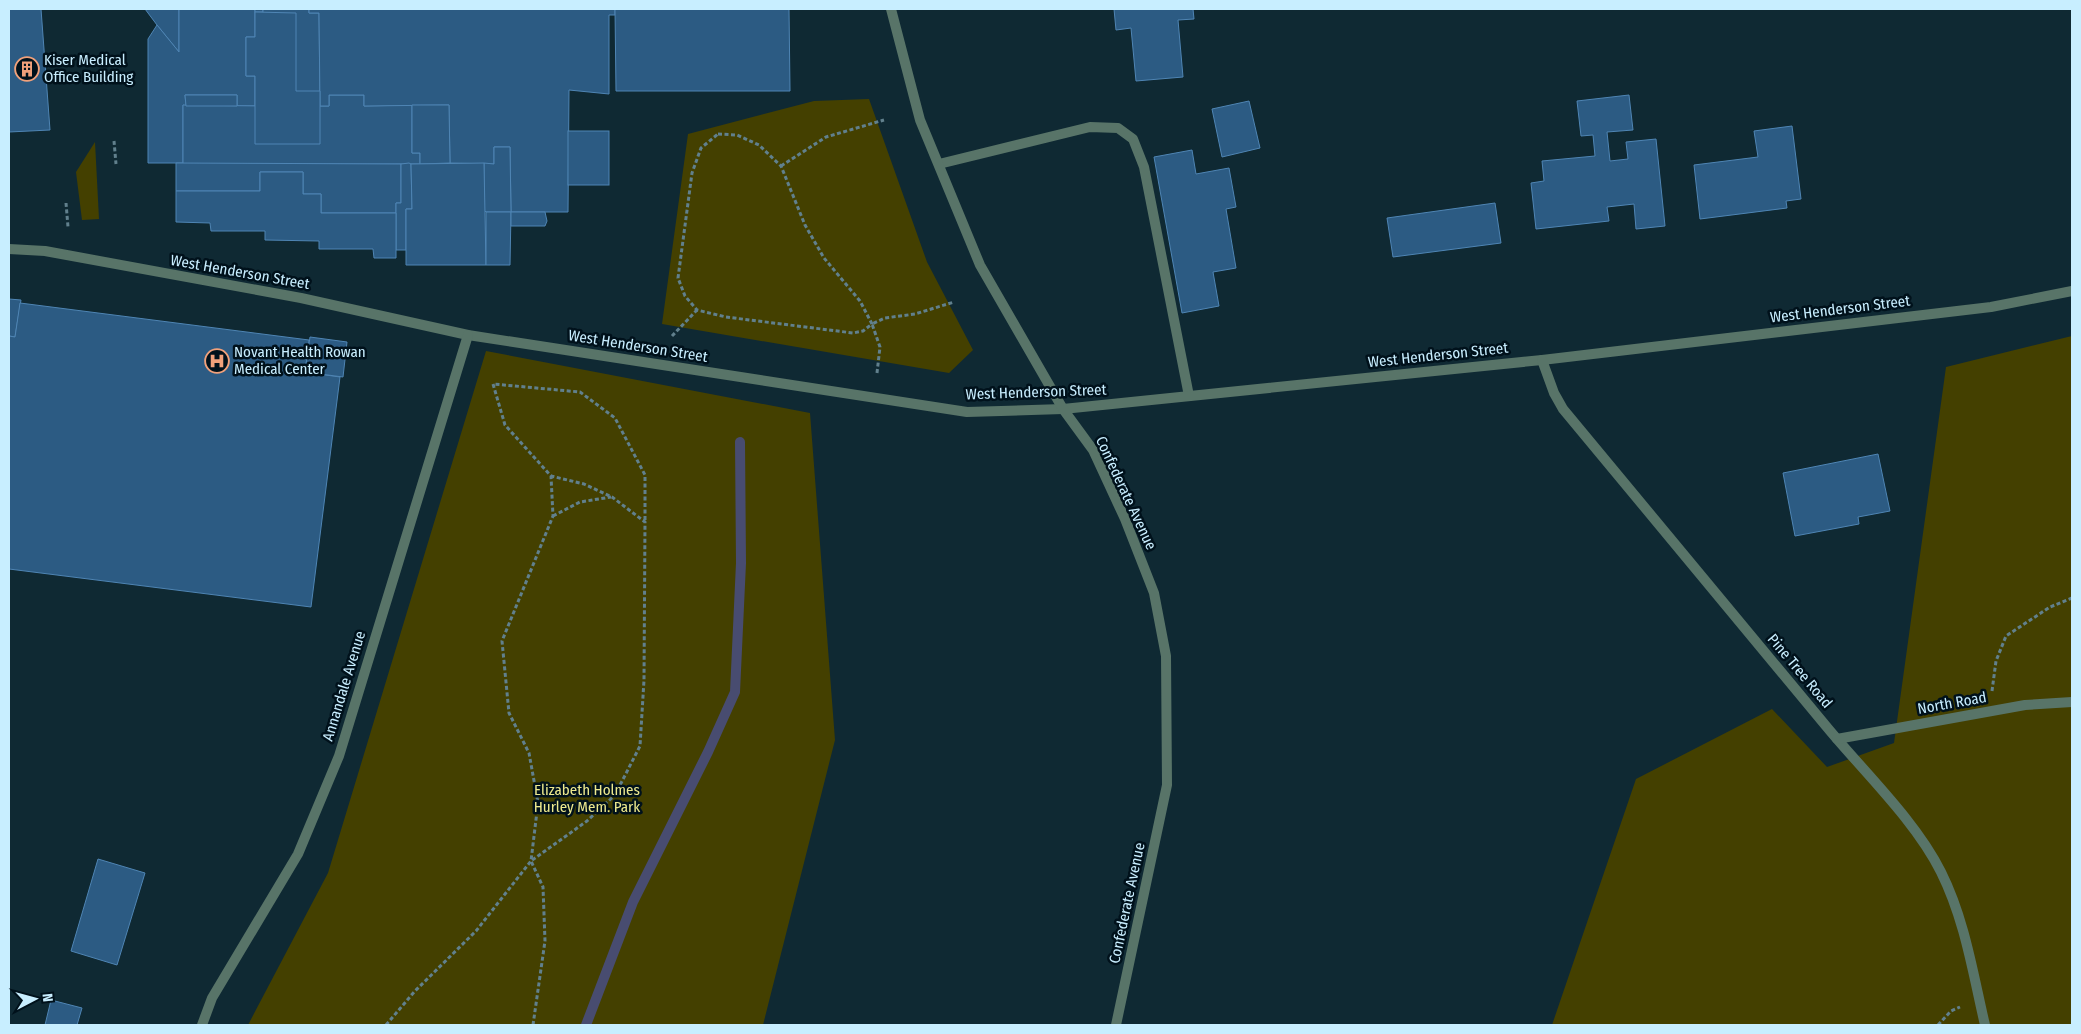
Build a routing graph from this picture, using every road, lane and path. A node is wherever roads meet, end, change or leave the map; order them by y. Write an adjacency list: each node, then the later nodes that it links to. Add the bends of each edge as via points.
1 (891, 9): 5 (street, Confederate Avenue, via 920,120)
2 (884, 120): 6 (path, via 826,137)
3 (114, 141): 4 (path)
4 (116, 164)
5 (939, 164): 18 (street, via 1090,128 1118,128 1133,139 1144,167); 19 (street, Confederate Avenue, via 980,265)
6 (781, 166): 12 (path, via 759,145 737,135 718,134 701,148 692,173 678,278 685,296); 13 (path, via 805,225 824,258 860,301)
7 (66, 203): 8 (path)
8 (68, 228)
9 (9, 249): 14 (street, West Henderson Street, via 45,251 292,296)
10 (2072, 291): 16 (street, West Henderson Street, via 1991,307)
11 (954, 302): 13 (path)
12 (697, 310): 13 (path, via 726,317 853,333); 15 (path)
13 (872, 324): 17 (path, via 880,347)
14 (468, 335): 19 (street, West Henderson Street, via 967,412); 29 (street, Annandale Avenue, via 339,756 298,854 212,998)
15 (672, 336)
16 (1542, 360): 18 (street, West Henderson Street); 27 (street, Pine Tree Road, via 1551,386 1564,408)
17 (877, 373)
18 (1189, 396): 19 (street, West Henderson Street)
19 (1063, 409): 32 (street, Confederate Avenue, via 1093,450 1125,519 1154,593 1166,656 1167,785)
20 (551, 476): 21 (path, via 584,484); 22 (path); 23 (path, via 505,425 493,384 580,392 615,418 645,475)
21 (612, 497): 22 (path, via 580,502); 23 (path)
22 (553, 516): 28 (path, via 502,641 509,713 529,753 538,803)
23 (645, 522): 28 (path, via 644,680 640,746 615,795 587,821)
24 (2072, 598): 26 (path, via 2050,607 2006,636 1996,661)
25 (2072, 702): 26 (street, North Road)
26 (1989, 711): 27 (street, North Road)
27 (1837, 739): 33 (street, Pine Tree Road, via 1899,812 1942,872 1963,928)
28 (531, 860): 30 (path, via 476,931 414,991); 31 (path, via 543,887 545,941)
29 (202, 1025)
30 (386, 1025)
31 (533, 1025)
32 (1116, 1025)
33 (1985, 1025)

